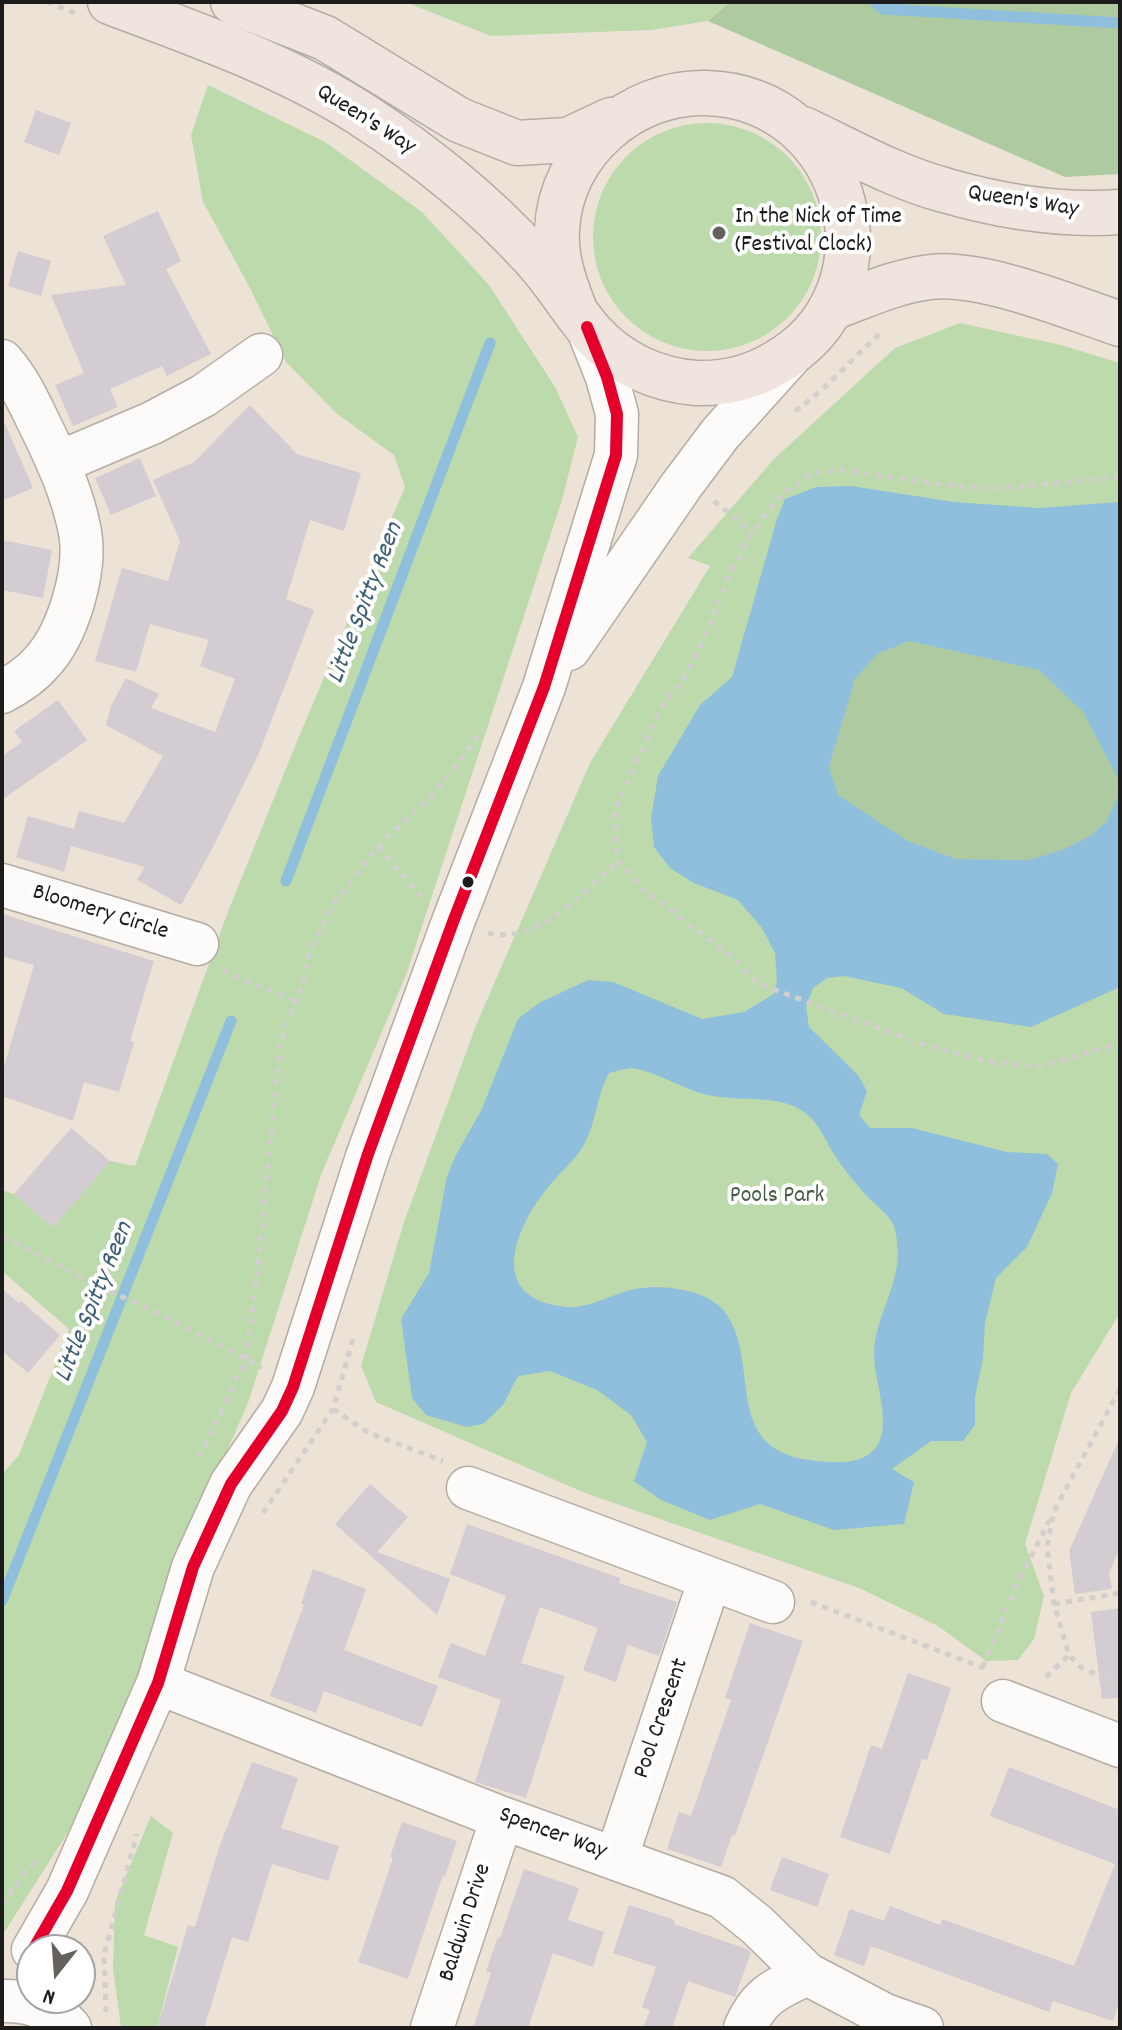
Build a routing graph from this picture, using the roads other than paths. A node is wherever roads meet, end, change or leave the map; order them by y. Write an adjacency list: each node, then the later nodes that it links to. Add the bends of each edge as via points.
1 (110, 2): 7 (main road, Queen's Way, via 283,73 359,112 430,162 487,212 533,256)
2 (233, 2): 3 (main road, Queen's Way, via 325,38 459,120 517,143 568,140)
3 (647, 103): 4 (main road, Queen's Way, via 686,93 726,94 764,105); 7 (main road, Queen's Way, via 610,125 584,152 565,188 557,228 560,270)
4 (797, 126): 5 (main road, Queen's Way, via 943,190 1020,207); 6 (main road, Queen's Way, via 823,155 841,190 849,228 846,269)
5 (1120, 212)
6 (832, 308): 8 (main road, via 893,284 933,276 976,280); 10 (main road, Queen's Way)
7 (580, 317): 10 (main road, Queen's Way, via 598,340 633,367 674,381 716,384 756,374); 13 (street, via 617,414 616,455)
8 (1120, 324)
9 (261, 355): 12 (street, via 203,396)
10 (791, 355): 13 (street, via 681,486)
11 (2, 361): 12 (street, via 16,377)
12 (58, 463): 14 (street, via 81,535 80,571 59,639 23,681)
13 (544, 687): 20 (street, via 368,1154 293,1387 224,1498 193,1567)
14 (2, 692)
15 (2, 885): 16 (street, Bloomery Circle)
16 (197, 944)
17 (468, 1488): 18 (street)
18 (710, 1579): 19 (street); 24 (street, Pool Crescent)
19 (773, 1602)
20 (158, 1683): 23 (street, Spencer Way); 25 (street)
21 (1007, 1686): 22 (street)
22 (1120, 1746)
23 (502, 1818): 24 (street, Spencer Way); 33 (street, Baldwin Drive)
24 (616, 1859): 29 (street, Spencer Way, via 722,1897)
25 (67, 1891): 26 (street); 27 (street)
26 (43, 1934)
27 (63, 1934)
28 (16, 1972): 30 (street)
29 (807, 1974): 34 (street, via 770,1992); 35 (street, Spencer Way)
30 (2, 1990)
31 (2, 2001): 32 (street, via 19,2000)
32 (67, 2017)
33 (432, 2028)
34 (745, 2028)
35 (922, 2028)

